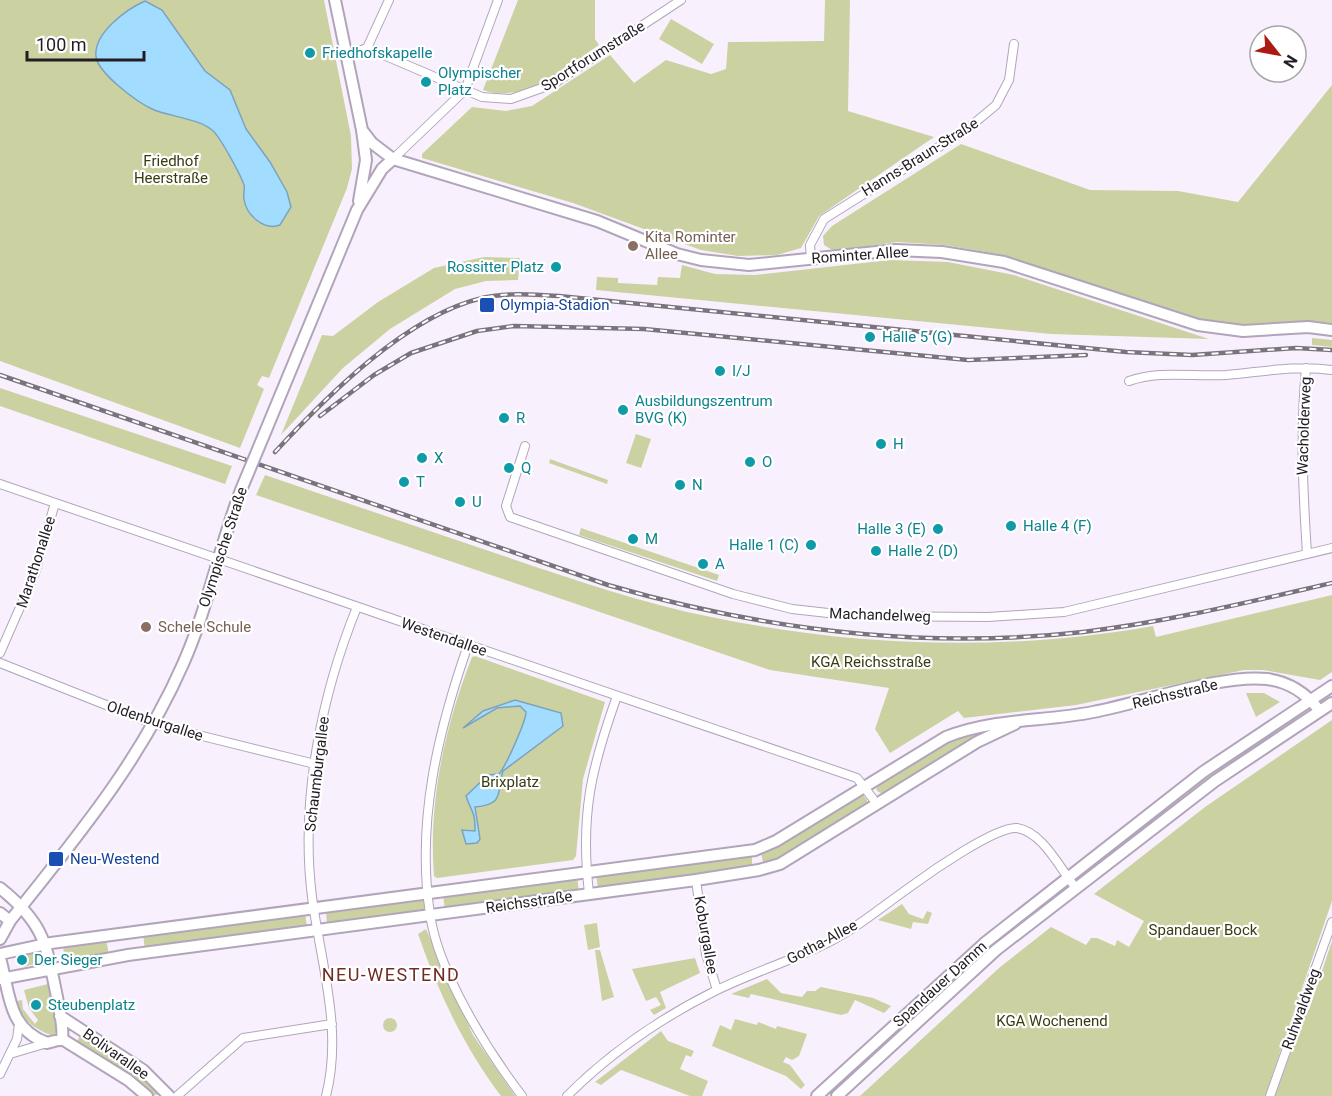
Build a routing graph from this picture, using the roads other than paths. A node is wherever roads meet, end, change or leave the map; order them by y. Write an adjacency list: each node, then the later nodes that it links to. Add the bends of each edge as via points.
1 (335, 0): 7 (main road, Olympische Straße)
2 (389, 0): 6 (street)
3 (498, 0): 8 (street)
4 (681, 0): 8 (street, Sportforumstraße, via 553,84 527,95 501,100)
5 (1014, 45): 12 (street, Hanns-Braun-Straße, via 1009,80 996,105 966,130 824,219 810,245)
6 (367, 48): 7 (street); 8 (street)
7 (347, 55): 9 (main road, Olympische Straße)
8 (465, 90): 10 (street)
9 (363, 130): 10 (main road, via 372,143); 11 (main road, Olympische Straße, via 366,160)
10 (393, 159): 11 (main road, Olympische Straße); 12 (main road, Rominter Allee, via 571,212 701,260 749,265)
11 (357, 210): 22 (main road, Olympische Straße, bridge)
12 (811, 258): 13 (main road, Rominter Allee, via 896,250 952,253 1004,262 1198,325 1243,331 1308,327)
13 (1332, 330)
14 (1306, 368): 15 (street); 16 (street, Wacholderweg, via 1224,375 1144,375); 21 (street, Wacholderweg, via 1302,477)
15 (1332, 370)
16 (1129, 381)
17 (525, 446): 21 (street, Machandelweg, via 506,506 510,517 733,594 823,614 988,618 1064,612)
18 (0, 484): 19 (street, Westendallee)
19 (55, 503): 22 (street, Westendallee); 25 (street, Marathonallee, via 35,573)
20 (1332, 548): 21 (street, Machandelweg)
21 (1307, 554)
22 (216, 558): 23 (street, Westendallee); 33 (main road, Olympische Straße, via 184,661)
23 (357, 607): 24 (street, Westendallee); 34 (street, Schaumburgallee, via 334,672)
24 (468, 645): 28 (street, Westendallee); 42 (street, via 446,709 432,771)
25 (0, 653)
26 (0, 663): 33 (street, Oldenburgallee)
27 (1332, 686): 29 (main road, Spandauer Damm)
28 (616, 699): 35 (street, Westendallee, via 857,778); 37 (street, via 588,798 584,832)
29 (1311, 699): 31 (main road, Reichsstraße); 32 (main road, Reichsstraße, via 1289,684 1253,679 1092,713); 38 (main road, Spandauer Damm, via 1203,772)
30 (1332, 703): 31 (main road, Spandauer Damm)
31 (1320, 711): 41 (main road, Spandauer Damm, via 1224,774)
32 (1021, 722): 35 (main road, Reichsstraße, via 970,727 946,736); 36 (main road, Reichsstraße, via 977,742)
33 (154, 724): 34 (street, Oldenburgallee); 44 (main road, Olympische Straße, via 119,783)
34 (315, 764): 45 (street, Schaumburgallee, via 309,841)
35 (865, 786): 36 (street, Westendallee); 37 (main road, Reichsstraße, via 755,850)
36 (877, 804): 39 (main road, Reichsstraße, via 770,868)
37 (586, 873): 42 (main road, Reichsstraße); 43 (street)
38 (1068, 877): 41 (street); 56 (street, Gotha-Allee, via 1028,832 1015,828 1002,831 980,841 828,942); 70 (main road, Spandauer Damm, via 971,954)
39 (696, 880): 43 (main road, Reichsstraße); 56 (street, Koburgallee, via 706,954)
40 (0, 888): 44 (main road)
41 (1076, 888): 71 (main road, Spandauer Damm, via 986,959)
42 (429, 893): 45 (main road, Reichsstraße); 47 (street)
43 (589, 894): 47 (main road, Reichsstraße)
44 (22, 906): 48 (main road, Olympische Straße); 52 (main road)
45 (314, 909): 50 (street, Schaumburgallee); 52 (main road, Reichsstraße)
46 (0, 913): 48 (main road)
47 (430, 915): 50 (main road, Reichsstraße); 68 (street, via 449,974 471,1018)
48 (10, 921): 51 (main road)
49 (1332, 921): 72 (street, Ruhwaldweg)
50 (318, 930): 54 (main road, Reichsstraße); 59 (street, Schaumburgallee)
51 (0, 939)
52 (46, 944): 53 (main road, Reichsstraße); 54 (main road)
53 (0, 956): 55 (main road)
54 (51, 969): 55 (main road, Reichsstraße); 57 (main road)
55 (3, 978): 58 (main road)
56 (717, 990): 69 (street, Gotha-Allee, via 643,1034)
57 (60, 1016): 60 (main road); 65 (main road, Bolivarallee, via 143,1070)
58 (19, 1024): 61 (main road); 62 (street)
59 (332, 1024): 66 (street, via 243,1038); 67 (street, Schaumburgallee, via 333,1066)
60 (62, 1039): 61 (main road); 64 (main road, Bolivarallee)
61 (47, 1043): 62 (street, via 21,1048)
62 (9, 1055): 63 (street)
63 (0, 1074)
64 (147, 1096)
65 (169, 1096)
66 (177, 1096)
67 (326, 1096)
68 (522, 1096)
69 (567, 1096)
70 (817, 1096)
71 (837, 1096)
72 (1270, 1096)

